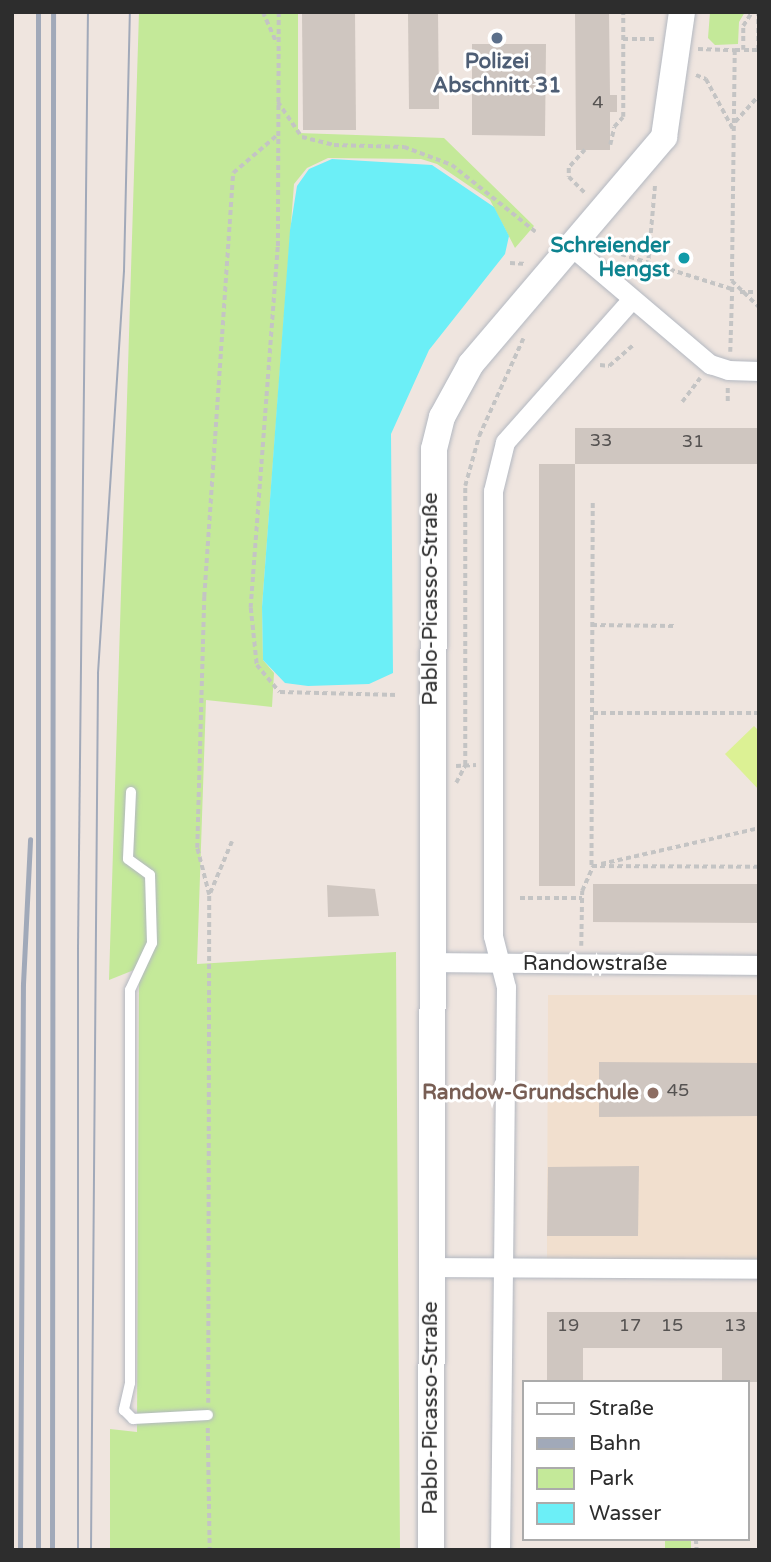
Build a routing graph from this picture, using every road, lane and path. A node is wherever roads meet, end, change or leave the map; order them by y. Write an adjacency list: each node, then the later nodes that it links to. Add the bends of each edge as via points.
1 (263, 12): 9 (path)
2 (279, 12): 9 (path)
3 (623, 12): 7 (path)
4 (682, 12): 25 (main road, Pablo-Picasso-Straße, via 664,137)
5 (752, 12): 12 (path, via 743,26)
6 (758, 12): 13 (path)
7 (623, 39): 8 (path); 20 (path, via 623,117 614,127)
8 (658, 39)
9 (278, 45): 16 (path)
10 (698, 49): 11 (path)
11 (735, 50): 12 (path); 17 (path)
12 (743, 50): 13 (path)
13 (758, 50)
14 (696, 75): 18 (path, via 706,79)
15 (759, 95): 17 (path)
16 (277, 101): 19 (path); 24 (path, via 302,137 334,145 404,147 452,165)
17 (734, 123): 18 (path)
18 (734, 131): 27 (path)
19 (276, 136): 41 (path, via 279,197 274,320 251,608 257,666 280,692); 49 (path, via 233,173 204,597 197,848)
20 (610, 145)
21 (585, 150): 23 (path, via 569,167 569,177)
22 (656, 178): 26 (path)
23 (591, 197)
24 (536, 232)
25 (585, 247): 26 (path); 31 (street); 52 (main road, Pablo-Picasso-Straße, via 471,364 446,408 434,449)
26 (648, 262): 28 (path); 31 (path)
27 (732, 281): 28 (path); 29 (path)
28 (732, 289): 35 (path)
29 (740, 292): 30 (path); 32 (path)
30 (759, 292)
31 (637, 303): 35 (street, via 710,364); 53 (street, via 505,442 497,463 493,491 493,936)
32 (759, 307)
33 (633, 345): 34 (path, via 609,366)
34 (591, 364)
35 (728, 370): 36 (street); 37 (path)
36 (759, 371)
37 (728, 402)
38 (593, 503): 39 (path)
39 (592, 625): 40 (path); 42 (path)
40 (675, 626)
41 (398, 695)
42 (592, 713): 43 (path); 47 (path)
43 (759, 713)
44 (131, 792): 59 (lane, via 128,859 150,875 152,943 131,990 130,1383 124,1410 133,1419)
45 (759, 828): 47 (path)
46 (232, 841): 49 (path)
47 (592, 866): 48 (path); 51 (path)
48 (759, 867)
49 (209, 895): 59 (path)
50 (520, 898): 51 (path)
51 (582, 898): 54 (path)
52 (432, 962): 53 (street, Randowstraße); 56 (main road, Pablo-Picasso-Straße)
53 (501, 963): 54 (street, Randowstraße); 57 (street, via 506,987)
54 (581, 963): 55 (street, Randowstraße)
55 (759, 965)
56 (431, 1267): 57 (street); 61 (main road, Pablo-Picasso-Straße)
57 (506, 1268): 58 (street); 62 (street, via 501,1293)
58 (759, 1269)
59 (208, 1415): 60 (path)
60 (210, 1550)
61 (431, 1550)
62 (500, 1550)

